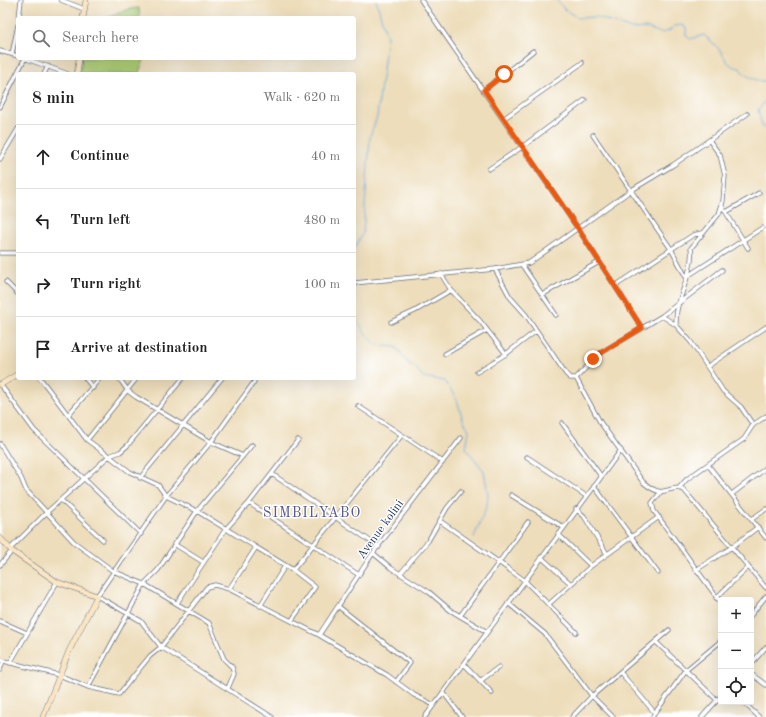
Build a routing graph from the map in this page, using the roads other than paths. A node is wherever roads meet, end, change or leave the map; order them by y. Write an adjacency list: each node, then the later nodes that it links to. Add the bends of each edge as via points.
1 (21, 0): 6 (street)
2 (61, 0): 5 (street)
3 (86, 0): 5 (street)
4 (422, 0): 23 (street)
5 (84, 9): 7 (street)
6 (19, 16)
7 (83, 16)
8 (16, 35): 11 (street)
9 (0, 51): 11 (street)
10 (533, 51): 23 (street)
11 (12, 54): 12 (street)
12 (16, 55)
13 (24, 60): 18 (street)
14 (31, 60): 17 (street)
15 (79, 60): 21 (street)
16 (582, 63): 27 (street)
17 (48, 66): 19 (street); 20 (street)
18 (18, 72)
19 (45, 72)
20 (63, 72)
21 (77, 72)
22 (16, 76): 25 (street)
23 (484, 90): 27 (street)
24 (585, 100): 31 (street)
25 (0, 107)
26 (747, 114): 30 (street)
27 (503, 119): 31 (street)
28 (16, 132): 32 (street)
29 (593, 135): 34 (street)
30 (709, 140): 34 (street); 36 (street, via 720,155 725,176)
31 (522, 147): 33 (street); 38 (street)
32 (0, 159)
33 (489, 169)
34 (630, 190): 38 (street); 43 (street)
35 (759, 193): 37 (street)
36 (722, 206): 37 (street); 40 (street, via 719,214)
37 (726, 212): 41 (street)
38 (577, 227): 46 (street); 47 (street, via 564,239)
39 (762, 228): 41 (street)
40 (702, 233): 43 (street, via 694,235); 51 (street, via 691,248 692,255)
41 (743, 240): 42 (street); 51 (street)
42 (748, 248)
43 (671, 250): 51 (street); 54 (street)
44 (0, 253): 45 (street)
45 (16, 253)
46 (599, 262): 54 (street); 57 (street)
47 (522, 265): 48 (street); 57 (street)
48 (495, 269): 50 (street); 66 (street, via 510,297)
49 (722, 270): 58 (street)
50 (441, 274): 53 (street); 55 (street)
51 (686, 277): 58 (street)
52 (6, 282): 56 (street)
53 (356, 283)
54 (616, 286): 64 (street)
55 (451, 290): 61 (street); 65 (street)
56 (16, 292)
57 (542, 295): 59 (street)
58 (679, 303): 60 (street); 62 (street)
59 (556, 315)
60 (662, 316): 62 (street); 64 (street)
61 (391, 322)
62 (676, 325): 69 (street)
63 (766, 327): 69 (street)
64 (642, 328): 72 (street, via 599,354)
65 (488, 330): 67 (street); 68 (street)
66 (536, 331): 68 (street); 72 (street, via 566,374 570,378)
67 (445, 354)
68 (506, 354): 70 (street)
69 (708, 366): 90 (street, via 723,391 741,407)
70 (477, 372)
71 (16, 375): 81 (street)
72 (576, 378): 98 (street, via 600,422)
73 (42, 380): 86 (street)
74 (87, 380): 82 (street)
75 (99, 380): 82 (street)
76 (120, 380): 83 (street)
77 (136, 380): 83 (street)
78 (181, 380): 85 (street)
79 (220, 380): 89 (street)
80 (254, 382): 95 (street)
81 (0, 385): 108 (street, via 34,430)
82 (93, 388): 86 (street)
83 (128, 391): 85 (street); 93 (street)
84 (358, 406): 91 (street)
85 (157, 410): 89 (street); 99 (street, via 120,452)
86 (68, 415): 93 (street)
87 (766, 416): 90 (street)
88 (562, 423): 106 (street)
89 (184, 425): 95 (street); 107 (street)
90 (753, 425): 103 (street, via 744,439)
91 (402, 435): 102 (street); 124 (street)
92 (461, 438): 102 (street, Avenue kolini)
93 (87, 440): 99 (street)
94 (298, 440): 105 (street)
95 (211, 442): 100 (street); 115 (street)
96 (0, 444): 122 (street, via 26,490)
97 (252, 445): 100 (street)
98 (621, 450): 106 (street); 112 (street, via 643,482)
99 (109, 456): 107 (street); 108 (street)
100 (243, 456): 121 (street)
101 (527, 457): 116 (street)
102 (443, 462): 139 (street, Avenue kolini)
103 (708, 465): 110 (street, via 687,479); 113 (street)
104 (766, 468): 113 (street)
105 (272, 474): 118 (street); 124 (street)
106 (601, 476): 109 (street)
107 (140, 478): 115 (street, via 158,485)
108 (84, 479): 117 (street); 131 (street)
109 (594, 486): 116 (street); 133 (street)
110 (679, 488): 112 (street); 140 (street, via 684,490)
111 (461, 491): 126 (street, via 447,508)
112 (660, 493): 123 (street, via 652,503)
113 (732, 494): 125 (street)
114 (511, 495): 128 (street)
115 (166, 496): 121 (street); 131 (street)
116 (586, 496): 120 (street)
117 (61, 500): 122 (street); 136 (street)
118 (248, 504): 130 (street); 138 (street)
119 (766, 508): 125 (street)
120 (576, 509): 128 (street); 144 (street, via 584,516)
121 (197, 512): 130 (street); 137 (street)
122 (46, 513): 142 (street); 154 (street, via 74,542)
123 (659, 516): 133 (street); 153 (street)
124 (336, 517): 138 (street); 139 (street)
125 (752, 519): 129 (street)
126 (440, 522): 147 (street); 156 (street, via 428,541)
127 (528, 522): 147 (street)
128 (563, 527): 132 (street)
129 (758, 527): 135 (street); 140 (street)
130 (225, 530): 141 (street); 146 (street)
131 (141, 534): 154 (street)
132 (558, 534): 145 (street); 150 (street)
133 (632, 536): 144 (street); 155 (street)
134 (0, 538): 142 (street)
135 (766, 538)
136 (103, 540)
137 (174, 544): 146 (street); 160 (street, via 158,570)
138 (313, 545): 152 (street); 157 (street)
139 (379, 547): 143 (street, Avenue kolini)
140 (732, 547): 151 (street); 153 (street)
141 (255, 548): 149 (street); 163 (street)
142 (11, 550): 148 (street); 159 (street)
143 (374, 554): 156 (street); 157 (street, Avenue kolini)
144 (608, 554): 150 (street)
145 (541, 557): 158 (street); 161 (street)
146 (203, 562): 167 (street)
147 (498, 562): 158 (street); 175 (street)
148 (0, 565)
149 (285, 566): 152 (street); 170 (street)
150 (591, 566): 161 (street)
151 (748, 567): 162 (street); 166 (street)
152 (293, 570): 176 (street, via 315,587)
153 (696, 570): 166 (street)
154 (113, 571): 160 (street); 164 (street)
155 (658, 573)
156 (400, 574): 175 (street)
157 (359, 575): 171 (street, Avenue kolini)
158 (524, 580): 168 (street); 169 (street)
159 (57, 582): 164 (street); 181 (street)
160 (144, 584): 167 (street); 174 (street)
161 (570, 584): 169 (street)
162 (766, 588)
163 (229, 589): 170 (street); 172 (street, via 215,585 207,587)
164 (98, 596): 174 (street); 195 (street)
165 (766, 596): 173 (street)
166 (716, 598)
167 (177, 603): 172 (street)
168 (508, 603): 179 (street); 204 (street, via 545,634)
169 (549, 604): 180 (street)
170 (260, 606): 176 (street)
171 (339, 607): 182 (street, Avenue kolini); 198 (street, via 410,663)
172 (189, 610): 185 (street); 201 (street, via 211,626 224,659 232,667 234,674)
173 (754, 611)
174 (127, 612): 185 (street, via 141,621); 200 (street)
175 (460, 616): 179 (street)
176 (292, 620): 182 (street)
177 (0, 622): 181 (street)
178 (669, 630): 183 (street)
179 (487, 632): 190 (street)
180 (576, 632)
181 (27, 633): 189 (street)
182 (319, 635): 198 (street)
183 (656, 642): 193 (street); 194 (street)
184 (718, 643): 193 (street)
185 (161, 647): 200 (street, via 150,656 118,694); 201 (street)
186 (766, 647): 188 (street)
187 (2, 660): 189 (street); 192 (street)
188 (754, 661)
189 (10, 663): 195 (street)
190 (464, 664): 197 (street); 202 (street)
191 (499, 667): 197 (street)
192 (0, 670)
193 (686, 670): 205 (street); 208 (street)
194 (620, 672): 204 (street); 208 (street)
195 (59, 675): 200 (street); 209 (street)
196 (754, 676): 199 (street)
197 (480, 680): 203 (street)
198 (396, 682): 206 (street)
199 (766, 685)
200 (88, 687)
201 (228, 688): 210 (street)
202 (443, 692): 206 (street); 212 (street)
203 (492, 694)
204 (592, 696): 213 (street); 214 (street)
205 (717, 700): 216 (street)
206 (434, 705): 211 (street)
207 (746, 705): 217 (street)
208 (656, 713): 215 (street)
209 (43, 717)
210 (272, 717)
211 (425, 717)
212 (462, 717)
213 (572, 717)
214 (613, 717)
215 (652, 717)
216 (702, 717)
217 (759, 717)

